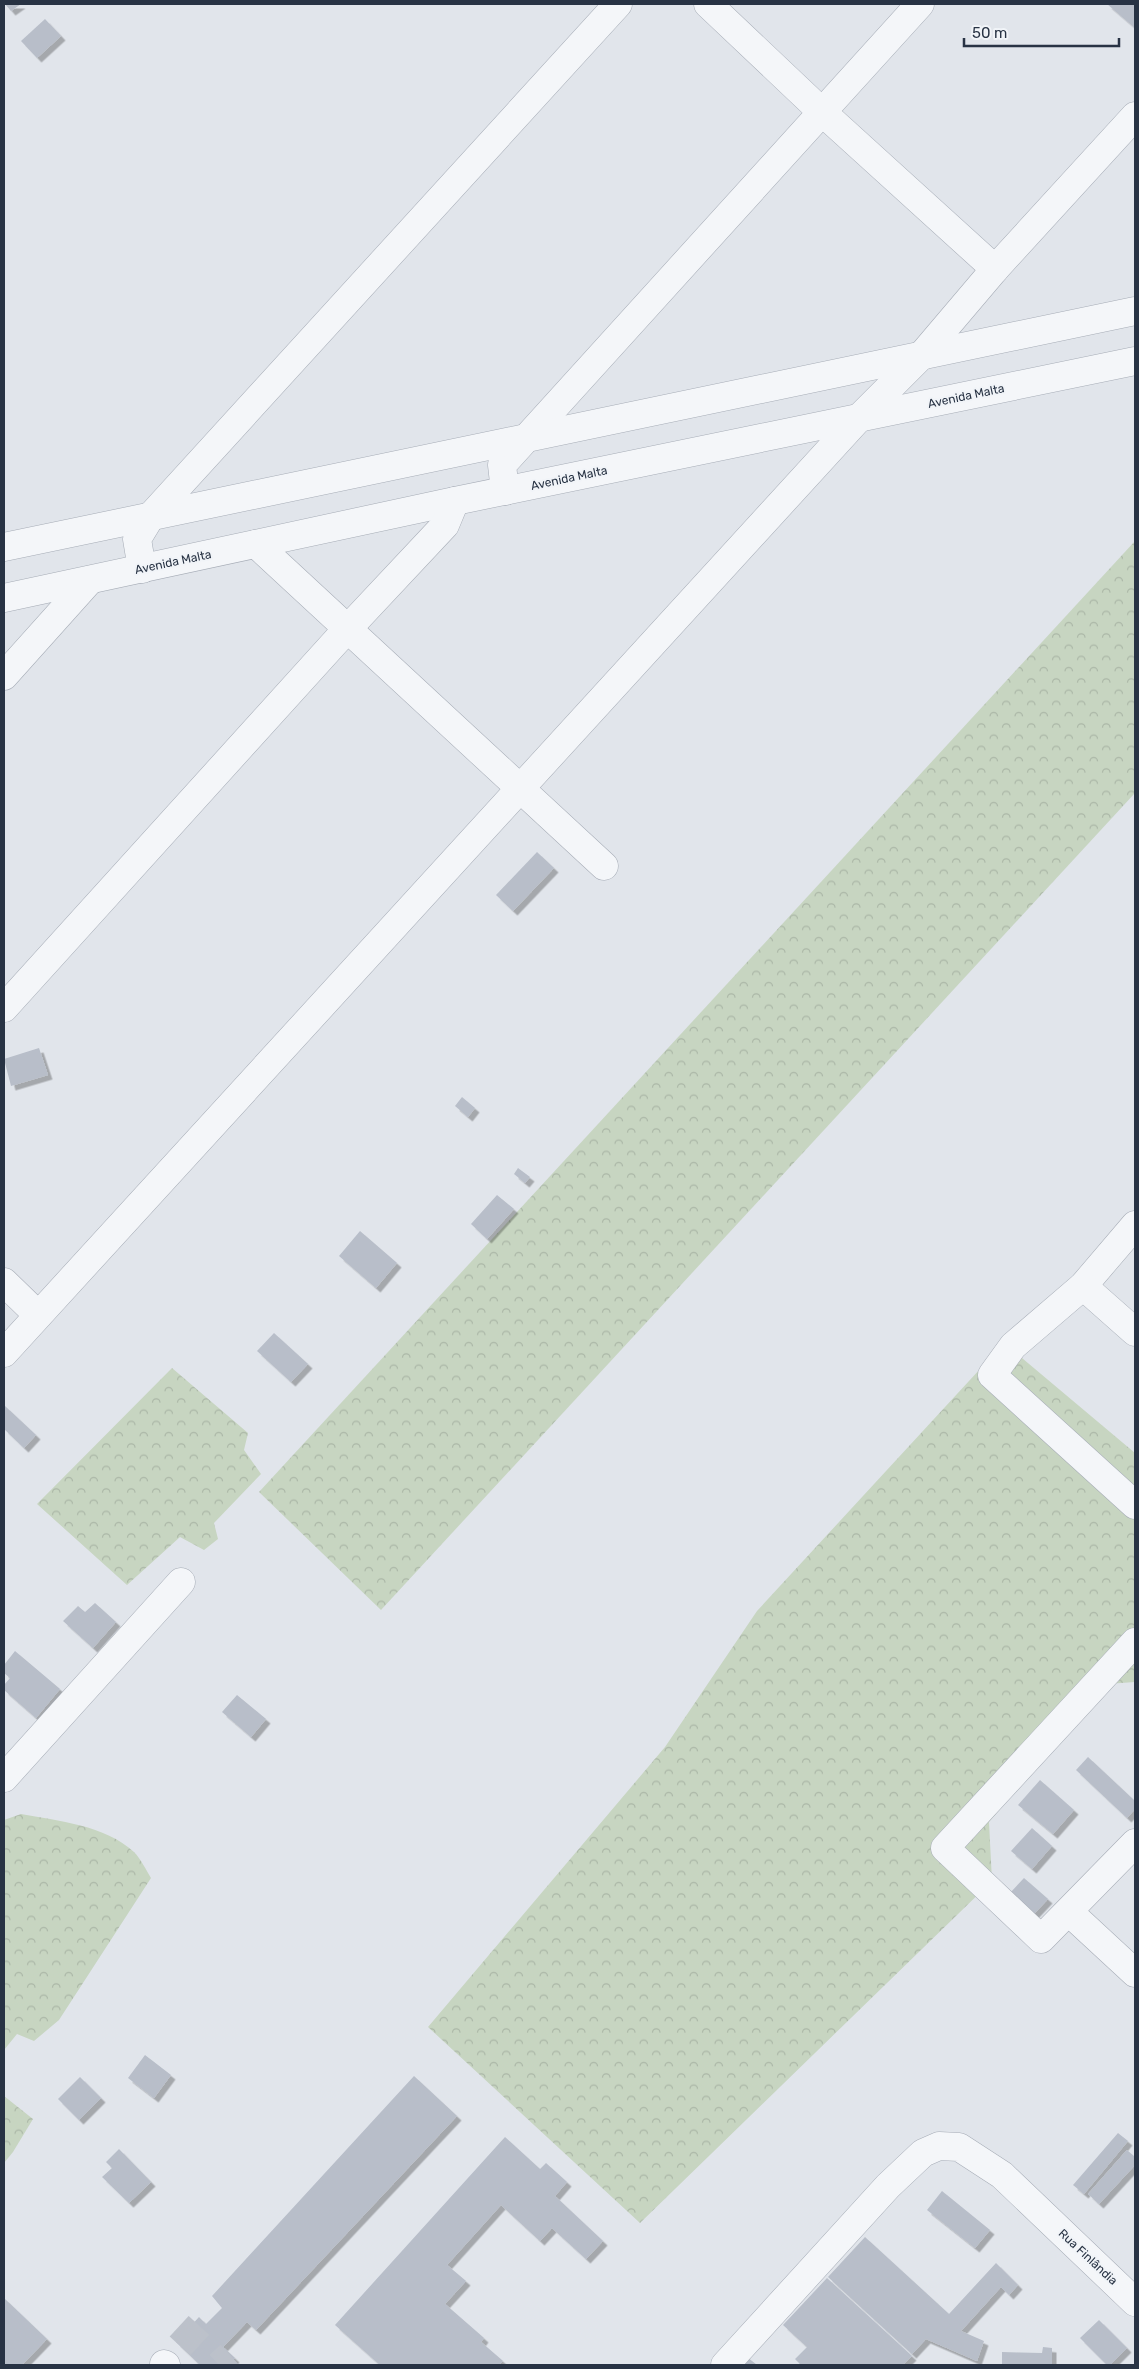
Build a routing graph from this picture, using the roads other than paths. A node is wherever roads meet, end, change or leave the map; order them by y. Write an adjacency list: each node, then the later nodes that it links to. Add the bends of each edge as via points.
1 (618, 4): 14 (street)
2 (708, 4): 4 (street)
3 (920, 4): 4 (street)
4 (821, 112): 6 (street); 11 (street)
5 (1135, 116): 6 (street)
6 (995, 269): 8 (street)
7 (1135, 311): 8 (street)
8 (922, 355): 10 (street); 11 (street)
9 (1135, 361): 10 (street, Avenida Malta)
10 (858, 419): 12 (street, Avenida Malta); 22 (street)
11 (526, 438): 12 (street, via 502,464); 14 (street)
12 (505, 491): 13 (street, Avenida Malta)
13 (455, 501): 15 (street, Avenida Malta); 20 (street, via 445,525)
14 (151, 516): 16 (street); 17 (street, via 137,539)
15 (256, 544): 17 (street, Avenida Malta); 20 (street)
16 (4, 547)
17 (142, 569): 18 (street, Avenida Malta)
18 (90, 580): 19 (street, Avenida Malta); 21 (street)
19 (4, 598)
20 (346, 630): 22 (street); 24 (street)
21 (4, 676)
22 (520, 788): 23 (street); 28 (street)
23 (604, 866)
24 (4, 1008)
25 (1135, 1225): 27 (street)
26 (4, 1282): 28 (street)
27 (1083, 1286): 29 (street); 31 (street, via 1013,1346 992,1375)
28 (38, 1315): 30 (street)
29 (1135, 1332)
30 (4, 1353)
31 (1135, 1505)
32 (181, 1582): 34 (street)
33 (1135, 1642): 36 (street, via 945,1848 1041,1939)
34 (4, 1778)
35 (1135, 1843): 36 (street)
36 (1069, 1912): 37 (street)
37 (1135, 1973)
38 (1135, 2302): 39 (street, Rua Finlândia, via 1002,2175 959,2147 939,2146 923,2153 888,2186)
39 (726, 2365)

